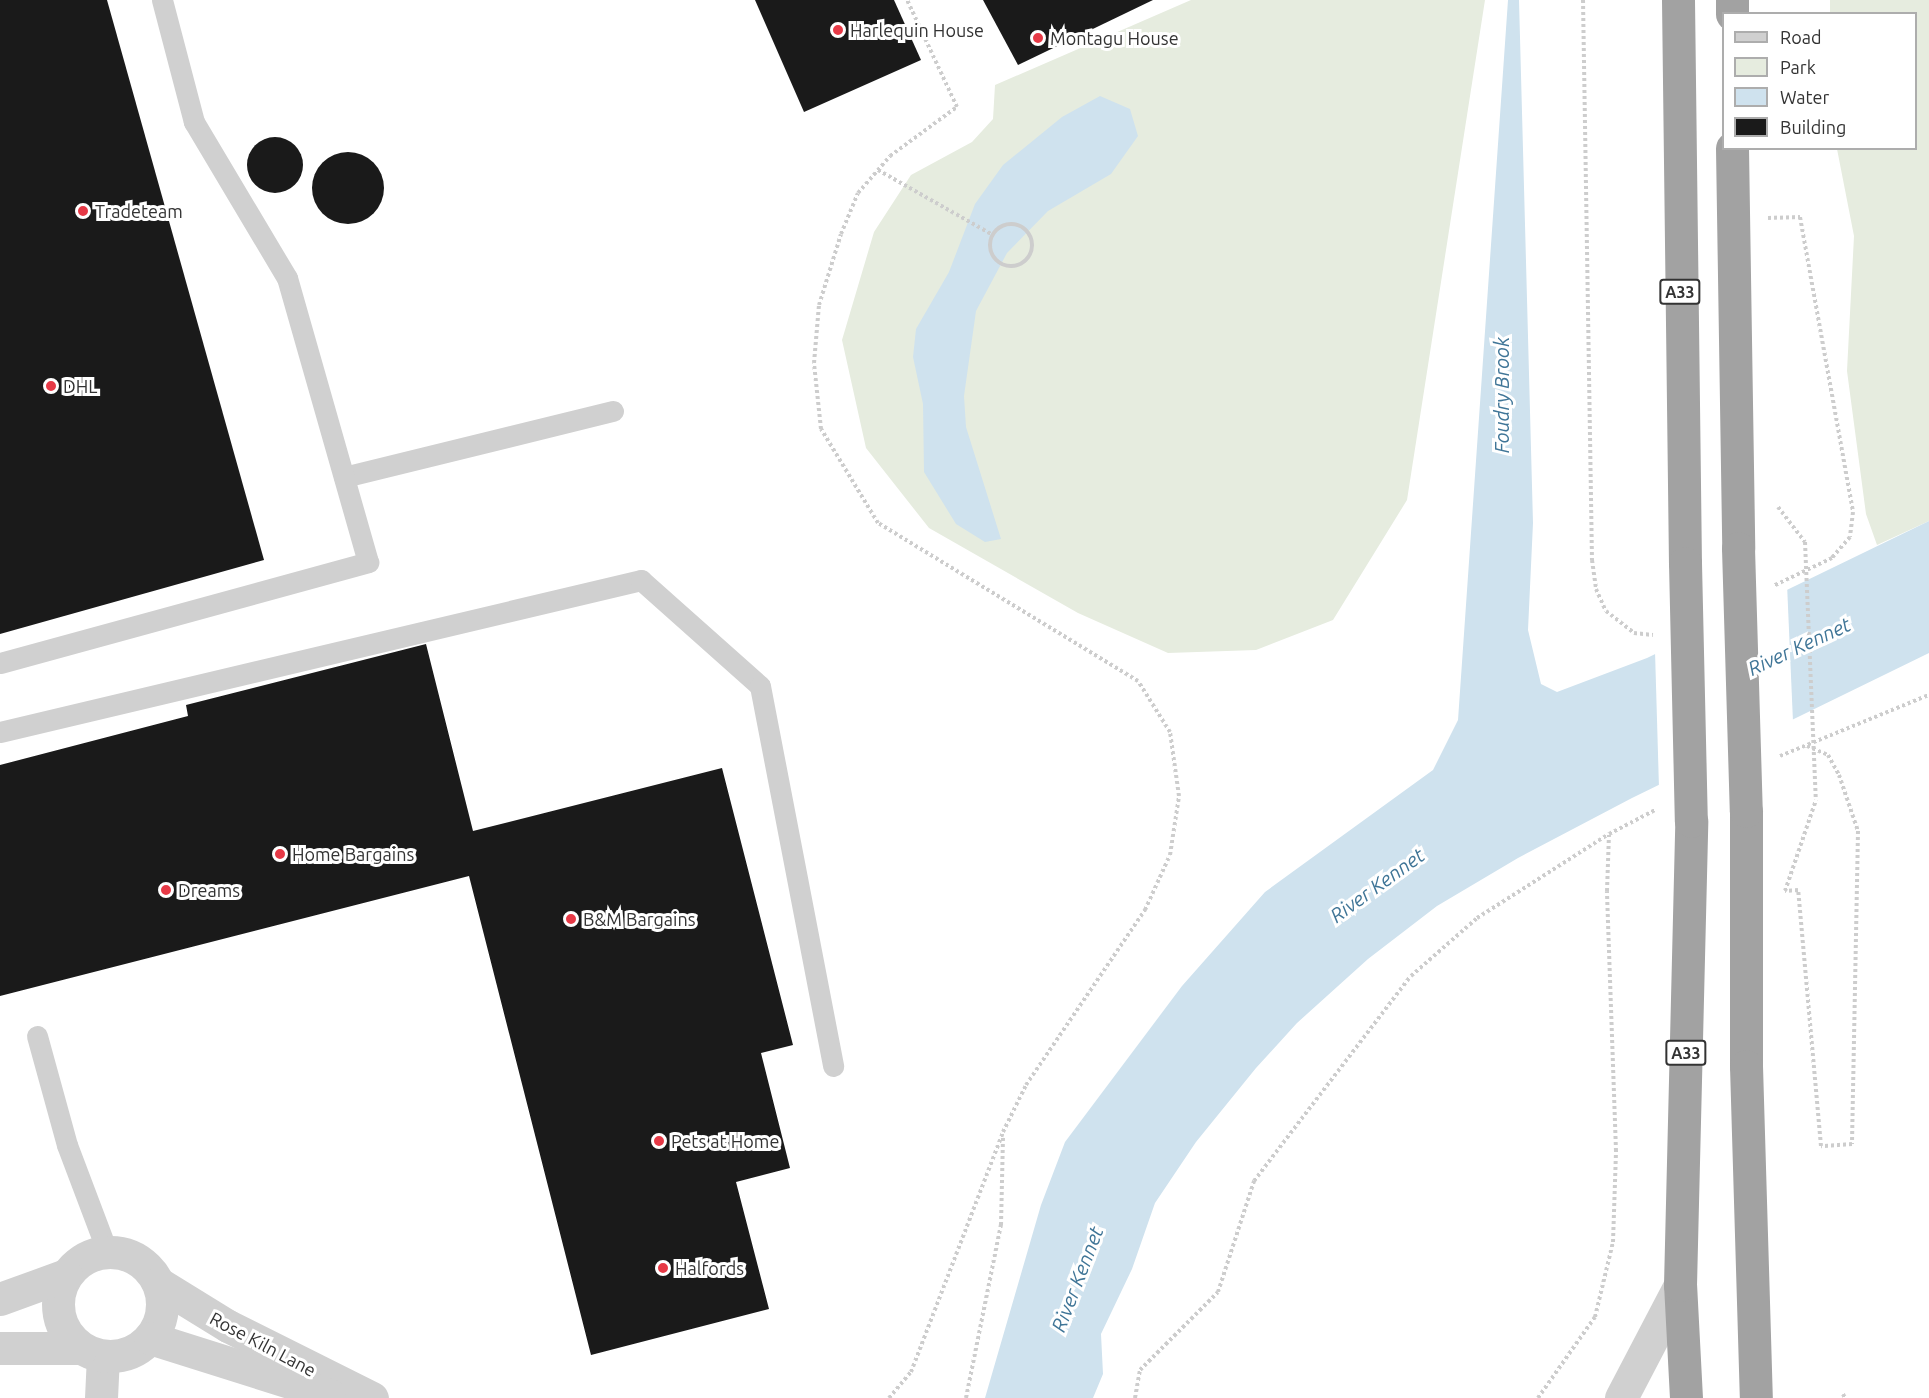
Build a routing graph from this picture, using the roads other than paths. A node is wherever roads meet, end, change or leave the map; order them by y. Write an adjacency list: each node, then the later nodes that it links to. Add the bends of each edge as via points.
1 (162, 0): 5 (lane, via 194,122 287,278)
2 (1678, 0): 13 (highway, A33, bridge, via 1691,821)
3 (1732, 150): 24 (highway, bridge, via 1746,811 1746,1066)
4 (613, 411): 5 (lane)
5 (344, 477): 6 (lane, via 368,562)
6 (0, 663)
7 (0, 732): 9 (lane, via 640,580 760,686)
8 (37, 1036): 10 (lane, via 67,1145)
9 (833, 1066)
10 (107, 1251): 11 (street, via 77,1263); 12 (street, Rose Kiln Lane, via 138,1259)
11 (66, 1275): 14 (street); 17 (street, via 57,1307 61,1323)
12 (158, 1283): 15 (street, via 162,1312); 21 (street, Rose Kiln Lane, via 228,1326)
13 (1680, 1285): 22 (street); 23 (highway, A33)
14 (0, 1299)
15 (150, 1338): 17 (street, via 137,1349); 18 (street, Rose Kiln Lane)
16 (0, 1348): 17 (street)
17 (92, 1352): 19 (street)
18 (307, 1394): 20 (street, Rose Kiln Lane)
19 (101, 1398)
20 (348, 1398)
21 (372, 1398)
22 (1621, 1398)
23 (1686, 1398)
24 (1756, 1398)

